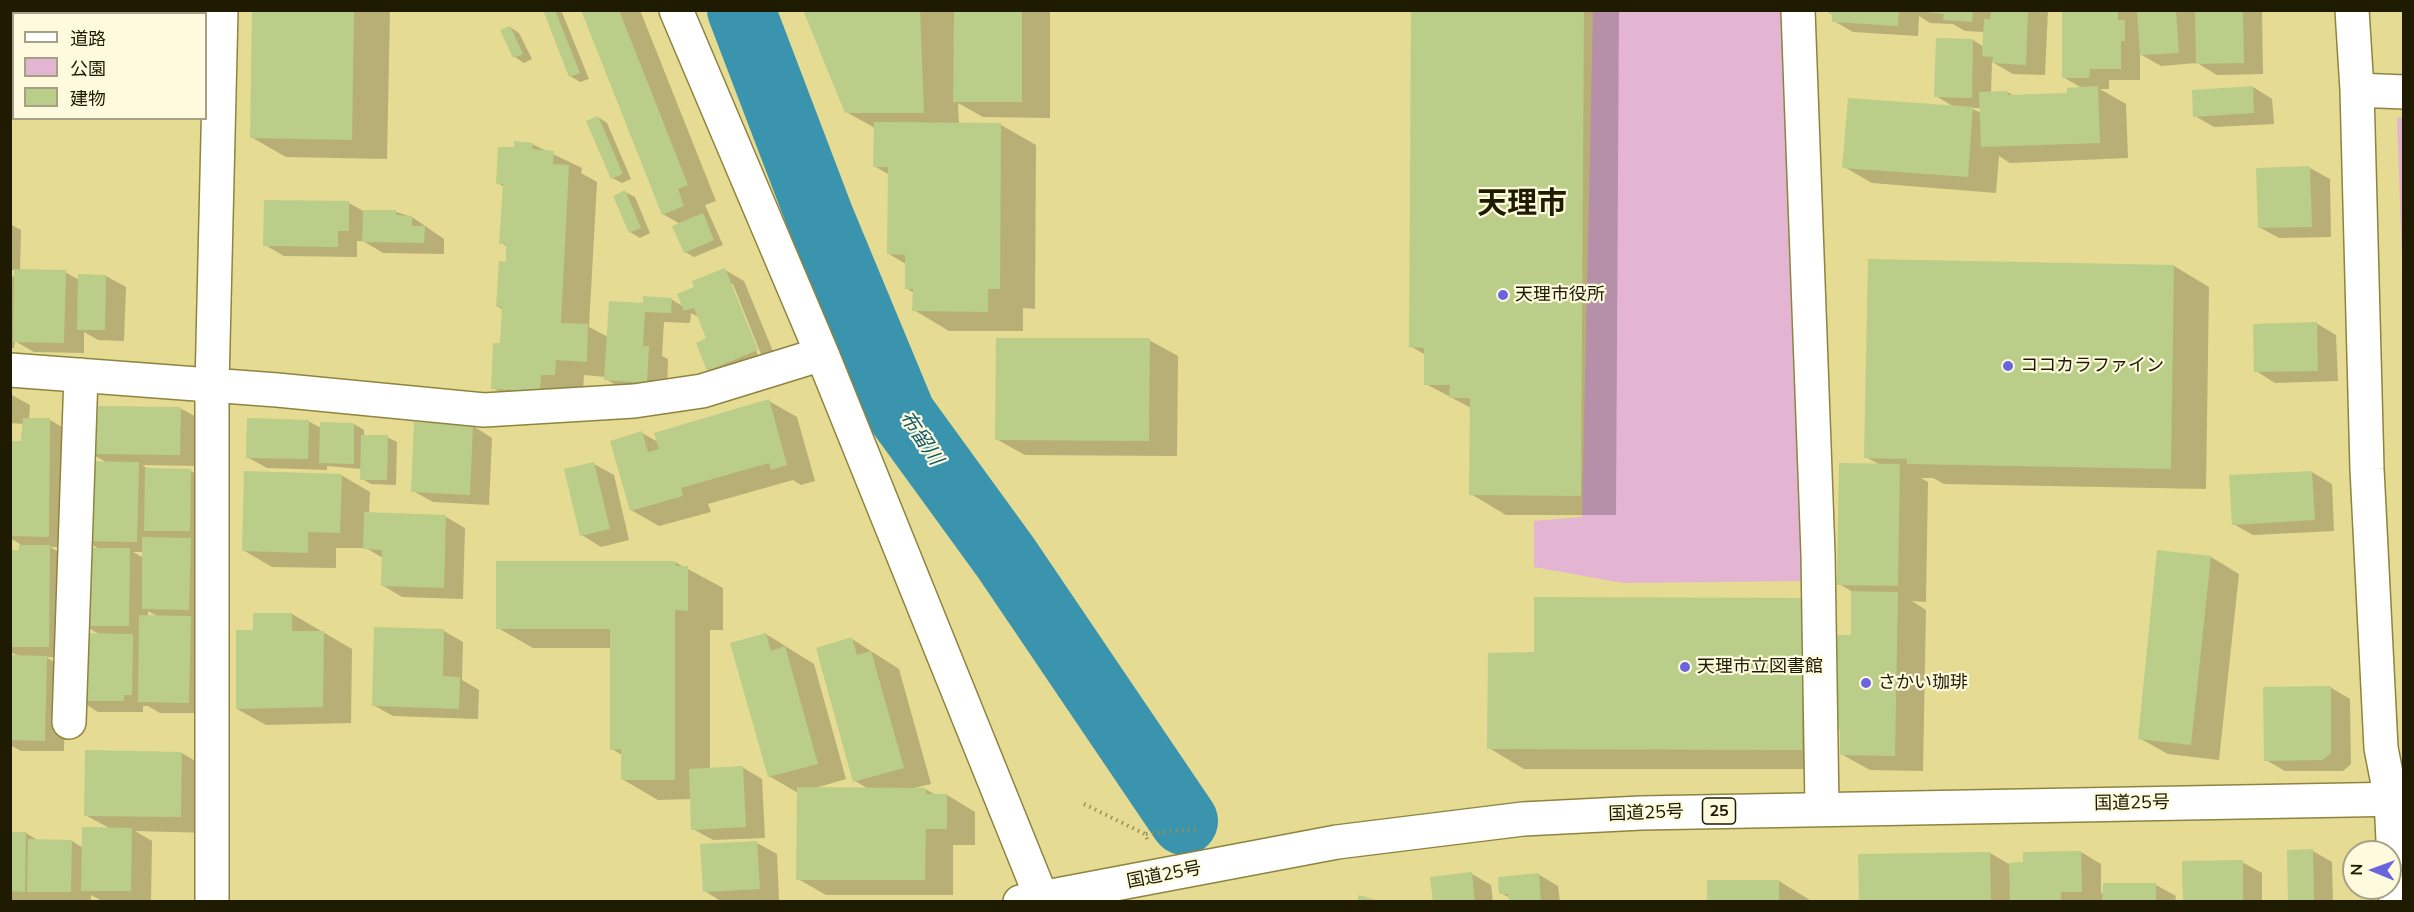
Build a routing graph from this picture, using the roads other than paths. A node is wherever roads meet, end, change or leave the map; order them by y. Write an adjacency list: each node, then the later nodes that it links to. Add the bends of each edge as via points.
1 (221, 10): 10 (main road)
2 (675, 10): 7 (main road)
3 (1798, 10): 13 (main road, via 1818,554)
4 (2352, 10): 5 (main road)
5 (2357, 90): 6 (main road); 12 (main road, via 2367,469 2381,748)
6 (2403, 92)
7 (822, 354): 10 (main road, via 702,391 553,407 484,410); 14 (main road)
8 (10, 370): 9 (main road)
9 (81, 375): 10 (main road); 11 (main road)
10 (212, 385): 15 (main road)
11 (69, 722)
12 (2397, 799): 13 (main road, 国道25号 / 25); 16 (main road)
13 (1822, 809): 14 (main road, 国道25号 / 25, via 1523,819 1428,830 1337,842)
14 (1035, 901)
15 (212, 902)
16 (2396, 902)

